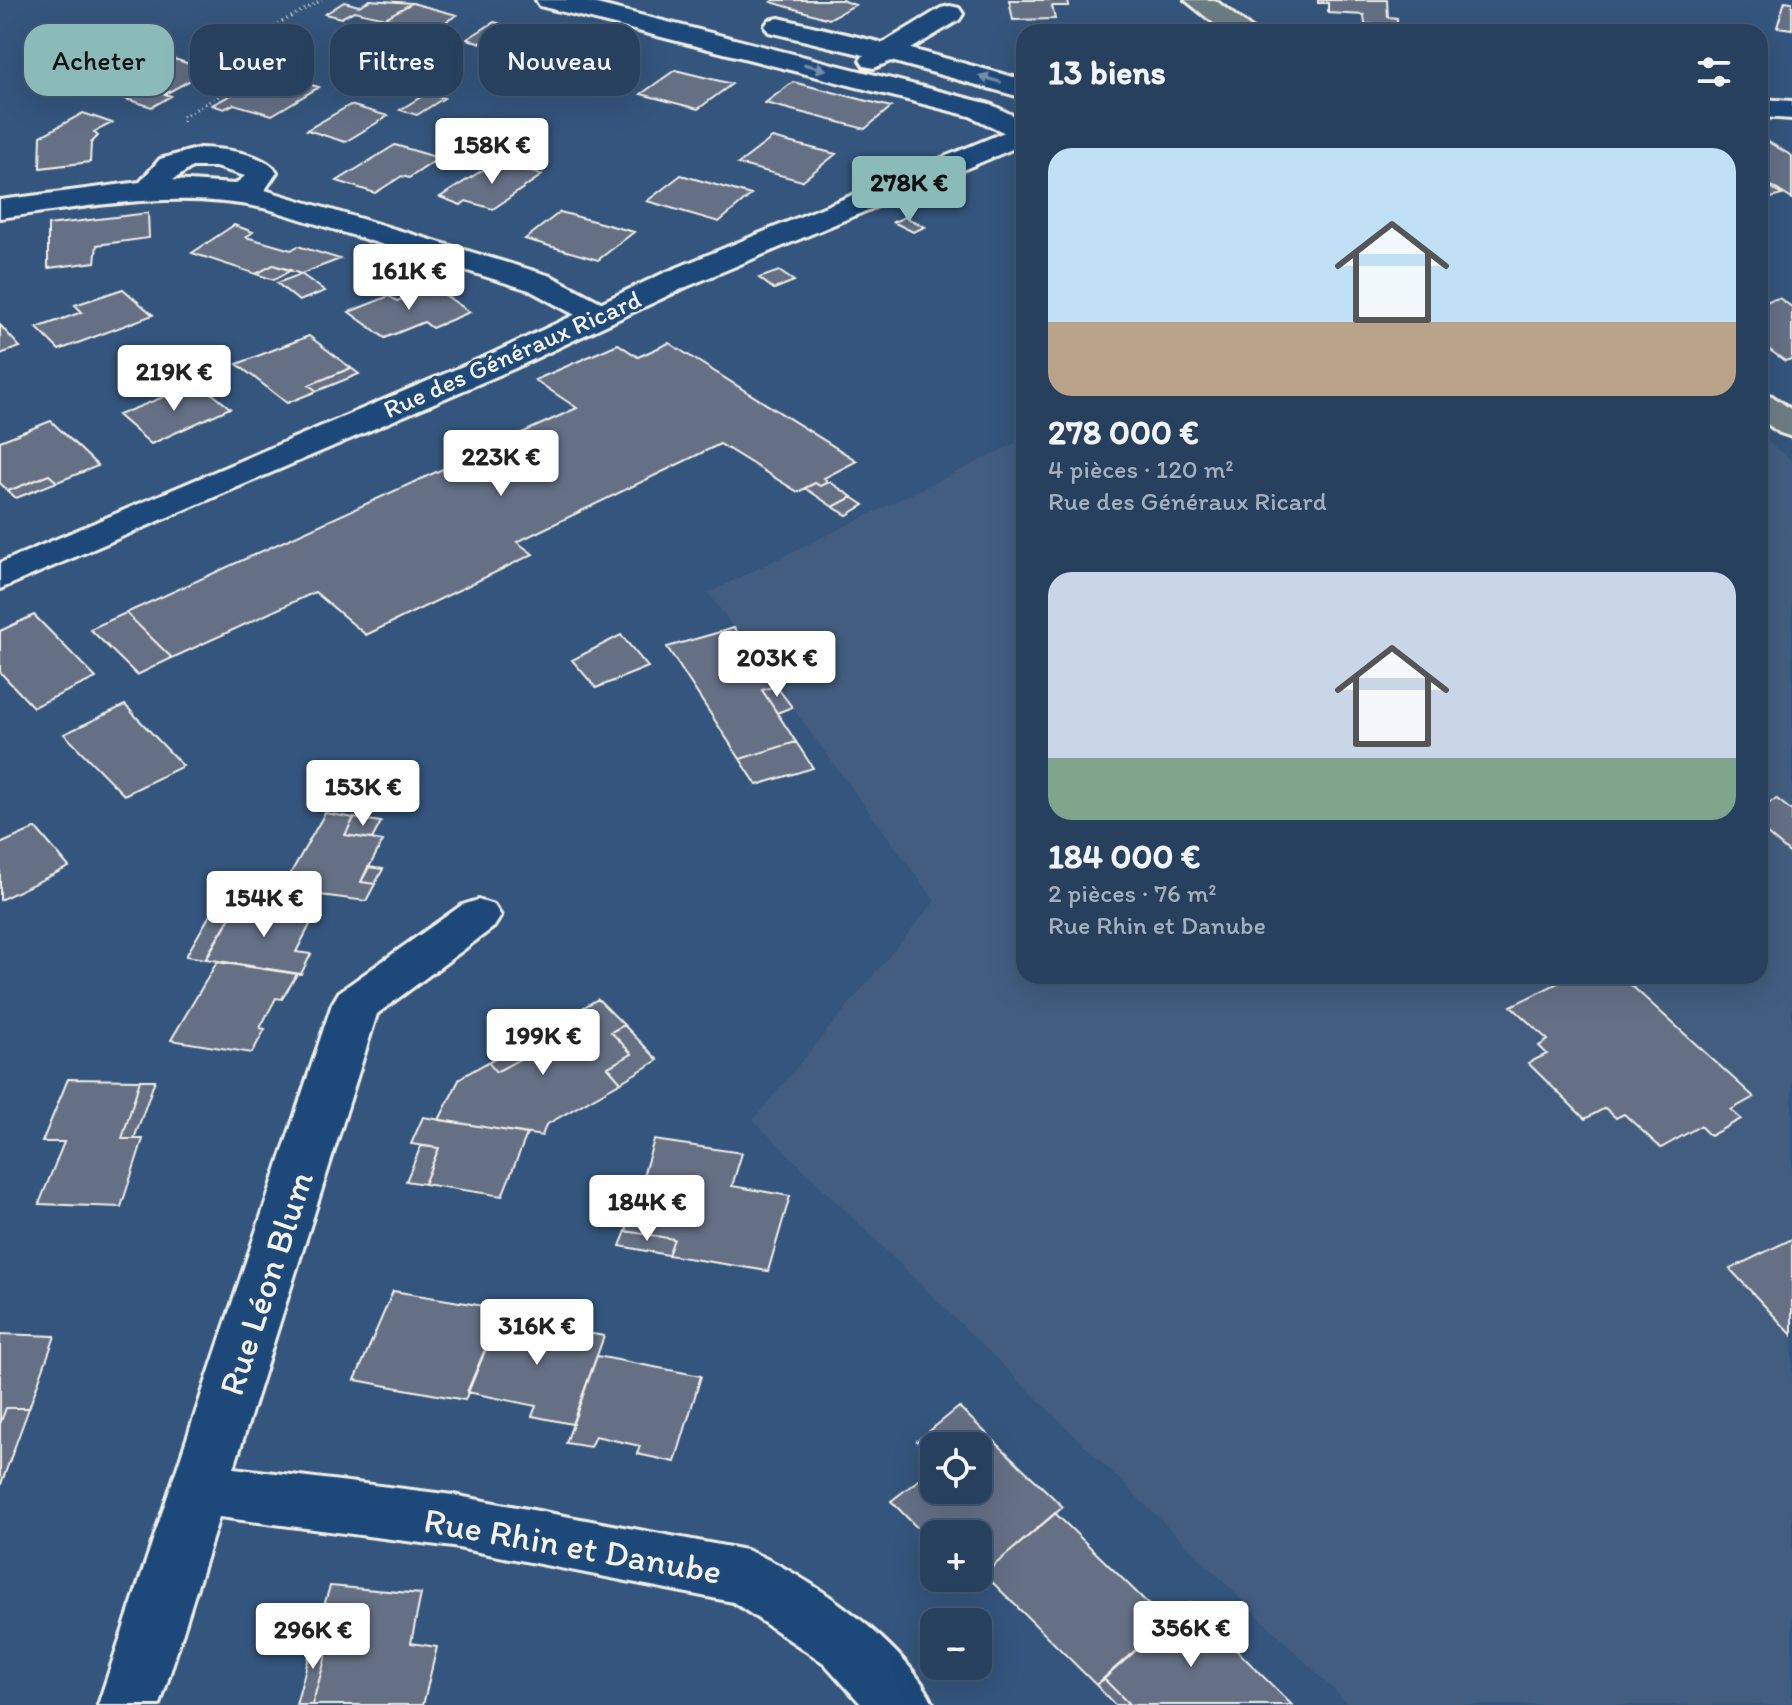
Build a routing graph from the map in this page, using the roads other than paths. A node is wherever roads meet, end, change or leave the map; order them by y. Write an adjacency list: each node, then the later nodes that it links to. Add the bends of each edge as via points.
1 (549, 0): 7 (street, one-way to 7)
2 (1198, 0): 4 (main road)
3 (747, 19): 6 (street)
4 (1231, 24)
5 (954, 33): 6 (street); 6 (street, via 926,31); 8 (street, one-way to 5)
6 (883, 52): 7 (street)
7 (852, 76): 11 (street, via 980,110)
8 (1016, 83)
9 (1768, 108): 10 (street)
10 (1792, 110)
11 (1016, 129)
12 (1016, 136): 16 (street, Rue des Généraux Ricard)
13 (150, 191): 14 (street); 14 (street, via 155,179 180,161 212,156 262,172); 15 (street)
14 (242, 194): 16 (street, via 540,283)
15 (0, 209)
16 (600, 315): 19 (street, Rue des Généraux Ricard)
17 (1768, 409): 18 (main road)
18 (1792, 426)
19 (0, 577)
20 (478, 916): 21 (street, Rue Léon Blum, via 356,1004)
21 (198, 1489): 22 (street, Rue Léon Blum); 23 (street, Rue Rhin et Danube, via 453,1521 746,1577 845,1643)
22 (129, 1705)
23 (903, 1705)

